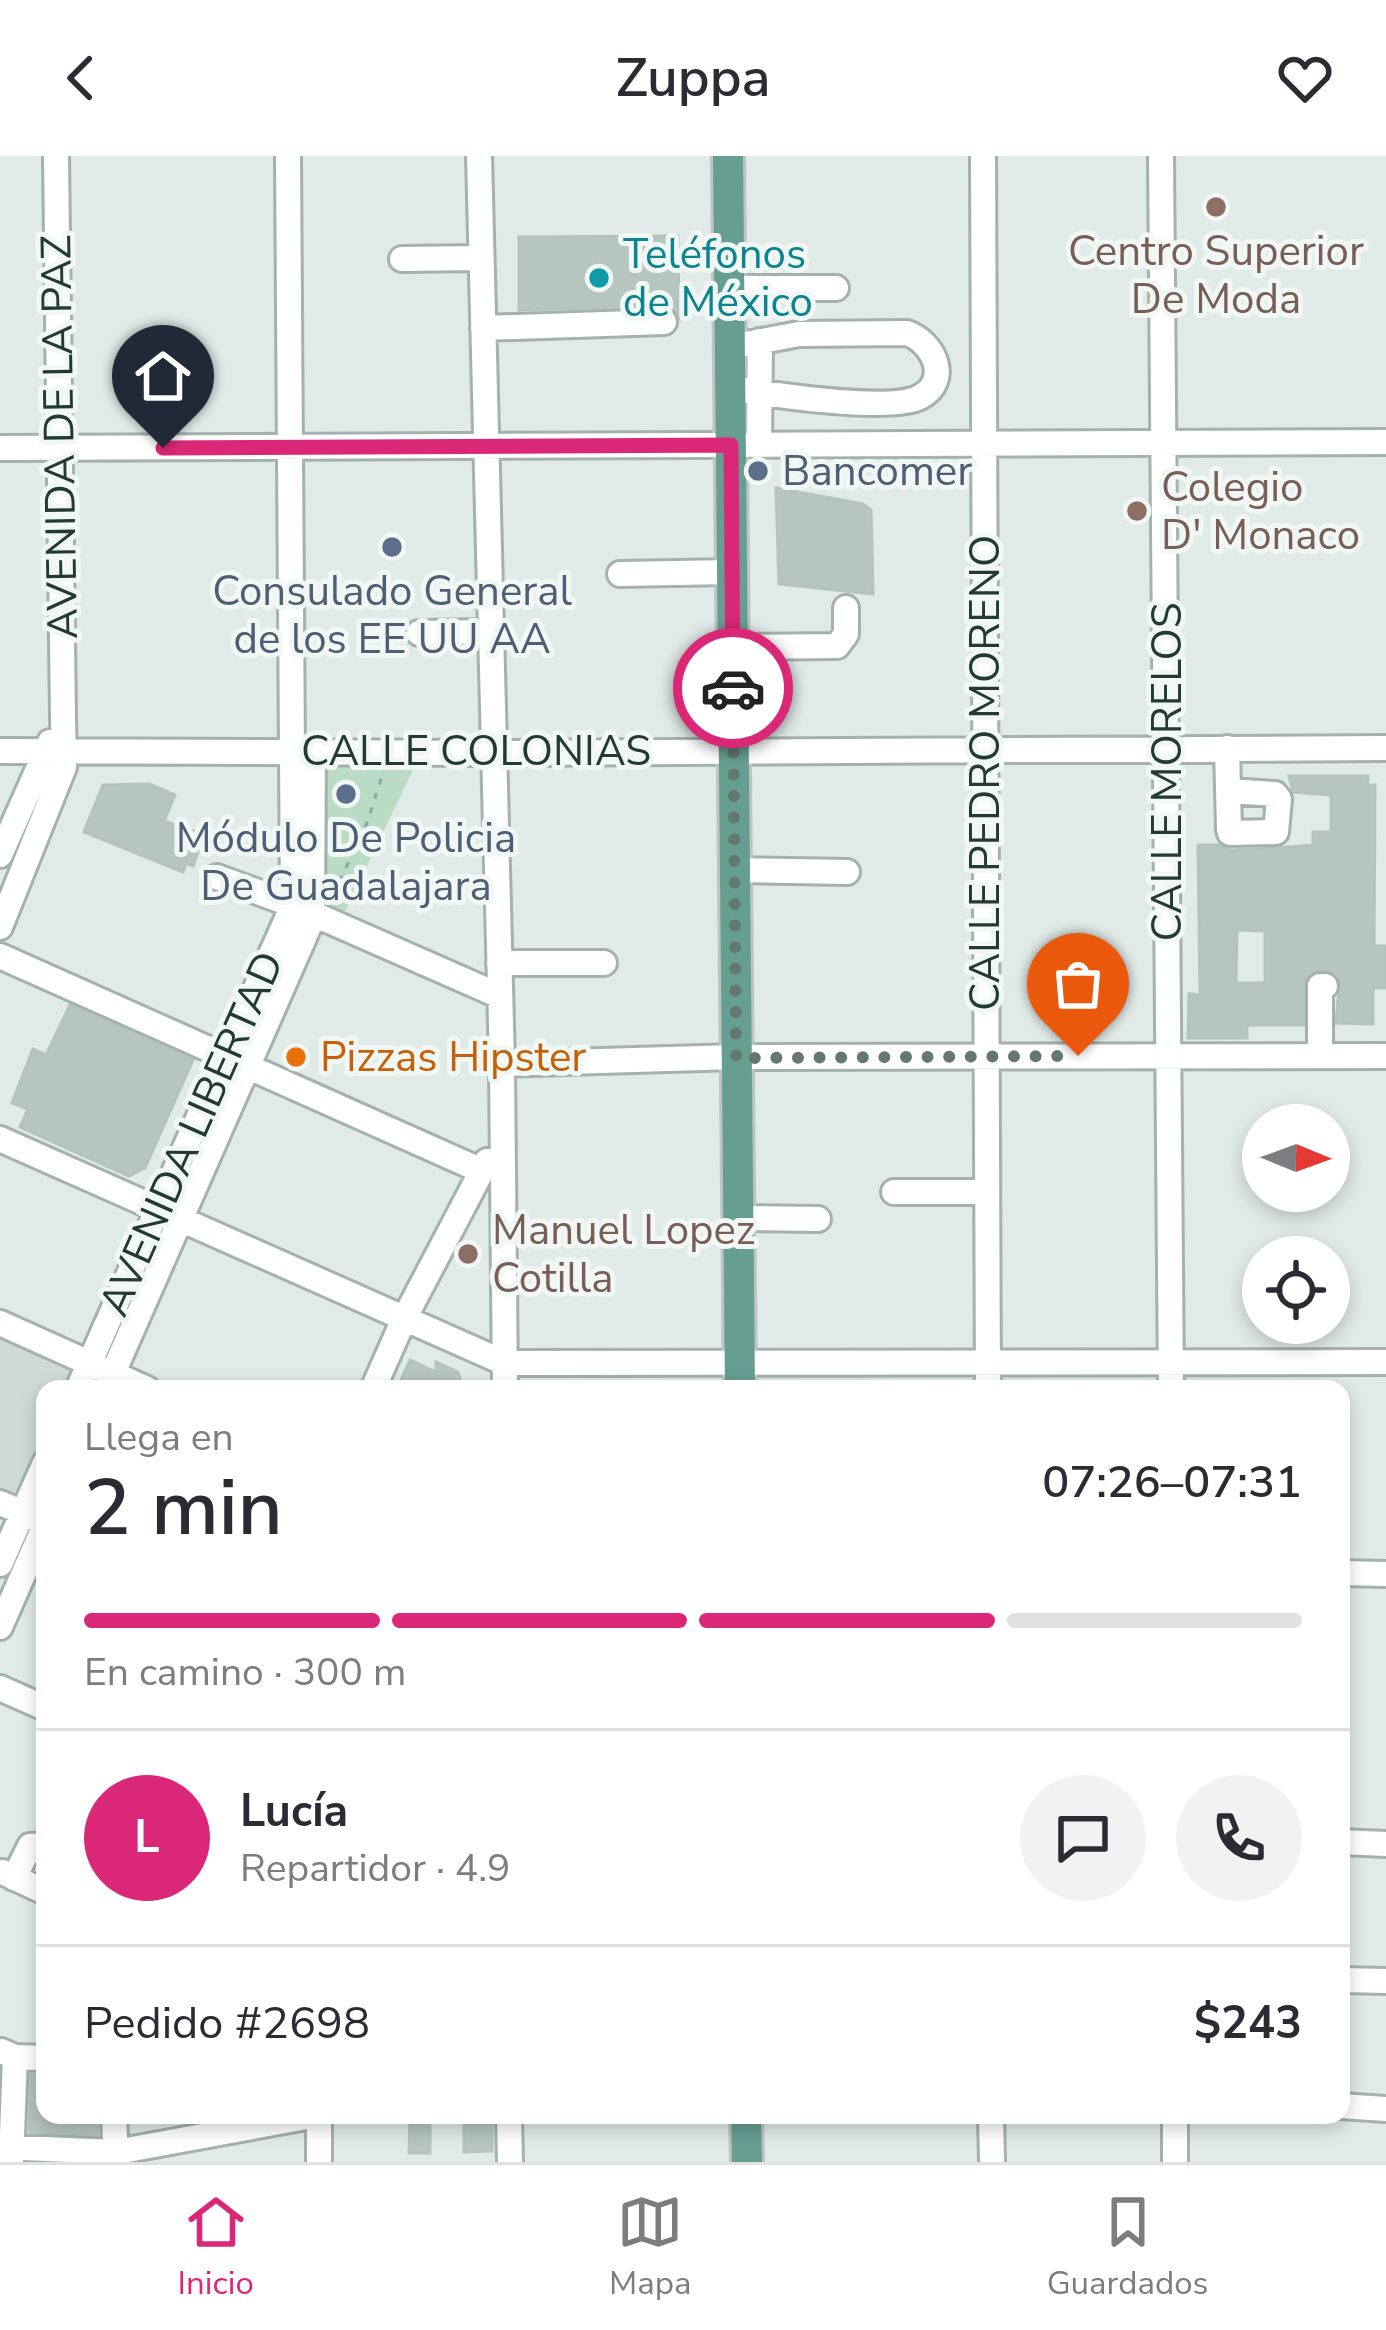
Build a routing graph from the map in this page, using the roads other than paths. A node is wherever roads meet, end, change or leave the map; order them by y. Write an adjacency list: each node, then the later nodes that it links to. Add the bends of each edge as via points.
1 (56, 156): 22 (street, AVENIDA DE LA PAZ)
2 (288, 156): 20 (street, AVENIDA LIBERTAD)
3 (479, 156): 7 (street)
4 (728, 156): 9 (main road)
5 (983, 156): 17 (street, CALLE PEDRO MORENO)
6 (1161, 156): 16 (street, CALLE MORELOS)
7 (482, 258): 8 (street); 12 (street)
8 (402, 259)
9 (729, 288): 10 (street); 13 (main road)
10 (836, 288)
11 (664, 322): 12 (street)
12 (483, 328): 19 (street)
13 (745, 344): 14 (main road); 14 (street, via 799,334 907,333 932,349 937,366 933,386 907,401)
14 (745, 390): 18 (main road)
15 (1386, 442): 16 (street)
16 (1164, 443): 17 (street); 32 (street, CALLE MORELOS)
17 (983, 444): 18 (street); 31 (street, CALLE PEDRO MORENO)
18 (745, 445): 19 (street); 23 (main road)
19 (487, 446): 20 (street); 26 (street)
20 (291, 447): 22 (street); 34 (street, AVENIDA LIBERTAD)
21 (0, 448): 22 (street)
22 (59, 448): 33 (street, AVENIDA DE LA PAZ, via 63,718)
23 (732, 572): 24 (street); 28 (main road)
24 (620, 574)
25 (846, 608): 28 (street, via 837,646)
26 (490, 632): 27 (street); 37 (street)
27 (418, 633)
28 (733, 647): 36 (main road)
29 (1227, 748): 30 (street, CALLE COLONIAS); 32 (street, CALLE COLONIAS); 38 (street)
30 (1386, 748)
31 (985, 749): 32 (street, CALLE COLONIAS); 36 (street, CALLE COLONIAS); 53 (street, CALLE PEDRO MORENO)
32 (1168, 749): 50 (street, CALLE MORELOS)
33 (56, 750): 34 (street, CALLE COLONIAS); 35 (street, CALLE COLONIAS); 39 (street, AVENIDA DE LA PAZ); 44 (street, AVENIDA DE LA PAZ, via 64,767)
34 (303, 750): 37 (street, CALLE COLONIAS); 43 (street, AVENIDA LIBERTAD)
35 (0, 751)
36 (734, 751): 37 (street, CALLE COLONIAS); 40 (main road)
37 (491, 753): 46 (street)
38 (1228, 790)
39 (0, 854)
40 (735, 870): 41 (street); 54 (main road)
41 (847, 872)
42 (217, 877): 43 (street)
43 (310, 913): 49 (street); 55 (street, AVENIDA LIBERTAD)
44 (0, 927)
45 (0, 956): 55 (street)
46 (499, 963): 47 (street); 49 (street)
47 (604, 963)
48 (1325, 986): 51 (street)
49 (500, 997): 56 (street)
50 (1169, 1056): 51 (street); 53 (street); 69 (street, CALLE MORELOS)
51 (1321, 1056): 52 (street)
52 (1386, 1056)
53 (986, 1057): 54 (street); 61 (street, CALLE PEDRO MORENO)
54 (736, 1058): 56 (street); 63 (main road)
55 (237, 1062): 59 (street); 62 (street, AVENIDA LIBERTAD)
56 (502, 1064): 57 (street)
57 (502, 1132): 59 (street); 71 (street)
58 (0, 1139): 62 (street)
59 (482, 1171): 65 (street)
60 (894, 1192): 61 (street)
61 (987, 1192): 68 (street, CALLE PEDRO MORENO)
62 (170, 1214): 65 (street); 70 (street, AVENIDA LIBERTAD)
63 (738, 1218): 64 (street); 72 (main road)
64 (818, 1219)
65 (404, 1319): 71 (street); 73 (street)
66 (0, 1323): 70 (street)
67 (1386, 1362): 69 (street)
68 (988, 1363): 69 (street); 72 (street); 74 (street, CALLE PEDRO MORENO)
69 (1171, 1363): 75 (street, CALLE MORELOS)
70 (102, 1375)
71 (505, 1376): 72 (street)
72 (740, 1376)
73 (377, 1380)
74 (988, 1380)
75 (1171, 1380)
76 (28, 1516): 77 (street); 80 (street)
77 (0, 1564)
78 (1350, 1573): 79 (street)
79 (1386, 1574)
80 (0, 1627)
81 (0, 1688): 82 (street)
82 (36, 1704)
83 (1350, 1843): 84 (street)
84 (1386, 1844)
85 (36, 1846): 86 (street)
86 (7, 1874): 87 (street)
87 (36, 1888)
88 (1350, 1980): 89 (street)
89 (1386, 1981)
90 (8, 2054): 100 (street)
91 (1350, 2107): 92 (street)
92 (1386, 2109)
93 (115, 2124): 101 (street)
94 (275, 2124): 101 (street)
95 (318, 2124): 102 (street)
96 (509, 2124): 103 (street)
97 (746, 2124): 104 (main road)
98 (992, 2124): 105 (street)
99 (1175, 2124): 106 (street)
100 (7, 2152): 101 (street)
101 (116, 2157)
102 (319, 2162)
103 (509, 2162)
104 (747, 2162)
105 (992, 2162)
106 (1175, 2162)

